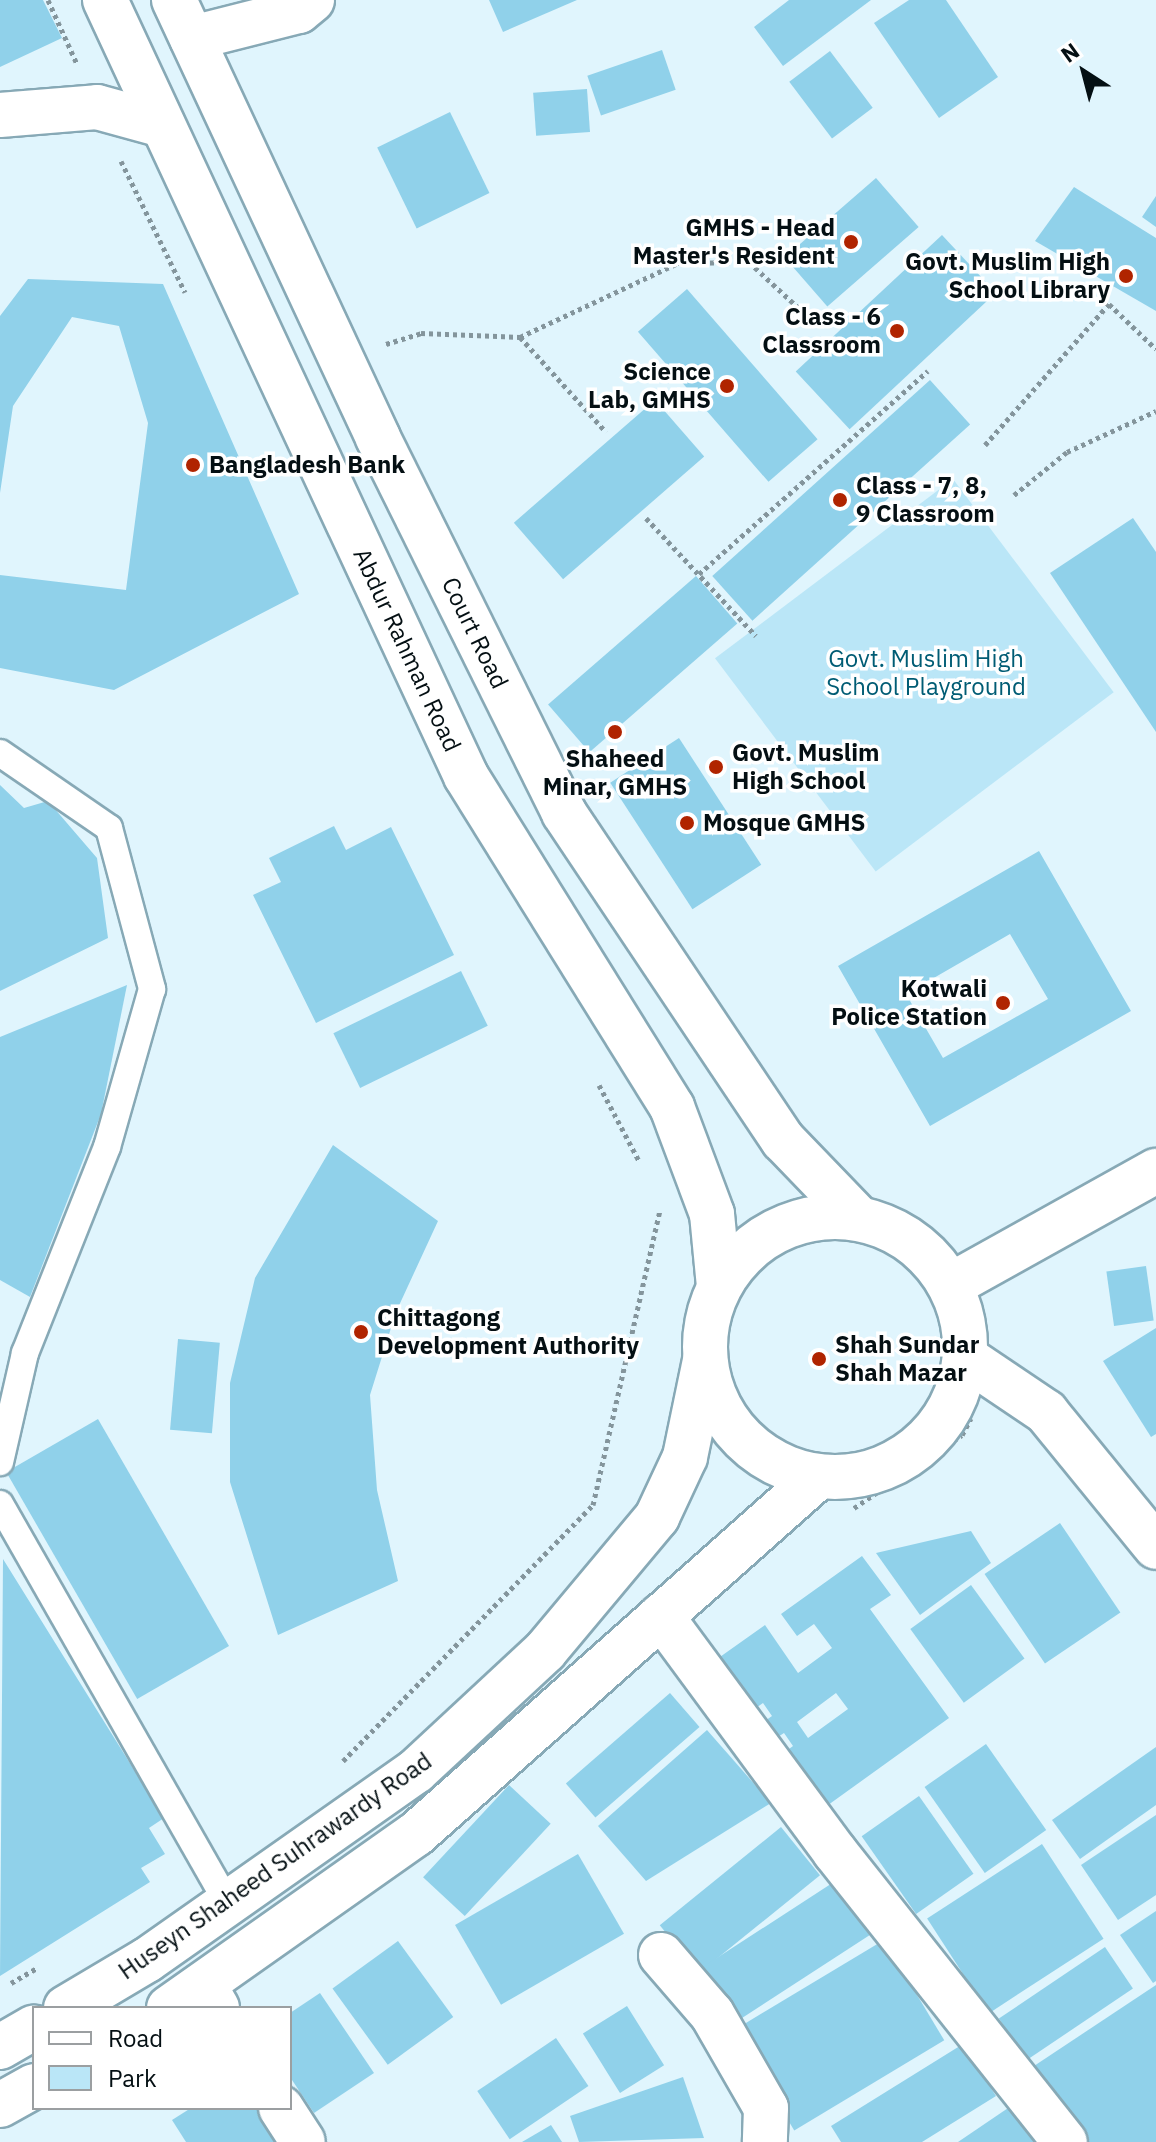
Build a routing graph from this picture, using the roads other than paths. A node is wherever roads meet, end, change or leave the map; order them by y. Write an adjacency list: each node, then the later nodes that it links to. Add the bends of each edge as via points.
1 (105, 0): 5 (main road, Abdur Rahman Road)
2 (312, 0): 3 (main road, via 299,11)
3 (183, 19): 8 (main road, Court Road, via 378,438 564,813 783,1140)
4 (0, 115): 5 (main road, via 97,107)
5 (163, 125): 10 (main road, Abdur Rahman Road, via 466,776 672,1107 712,1214)
6 (0, 753): 13 (lane, via 109,828 152,989 107,1147 25,1353)
7 (1156, 1171): 9 (main road)
8 (877, 1212): 9 (main road); 10 (main road, via 803,1221 754,1244)
9 (957, 1281): 11 (main road)
10 (719, 1287): 12 (main road)
11 (966, 1358): 14 (main road, via 955,1398 933,1434 899,1460 860,1475); 16 (main road, via 1046,1412)
12 (705, 1360): 14 (main road, via 730,1425 785,1468); 18 (main road, Huseyn Shaheed Suhrawardy Road, via 685,1457 657,1517 545,1651 416,1771)
13 (0, 1462)
14 (818, 1477): 17 (main road)
15 (0, 1504): 18 (lane)
16 (1156, 1547)
17 (661, 1616): 20 (main road, via 416,1834); 29 (main road, via 835,1852)
18 (228, 1903): 21 (main road, Huseyn Shaheed Suhrawardy Road)
19 (661, 1955): 28 (main road, via 712,2014 766,2108)
20 (197, 2001)
21 (69, 2006)
22 (32, 2028): 23 (main road)
23 (0, 2047)
24 (32, 2087): 25 (main road)
25 (0, 2105)
26 (282, 2110): 27 (main road)
27 (303, 2142)
28 (765, 2142)
29 (1065, 2142)

